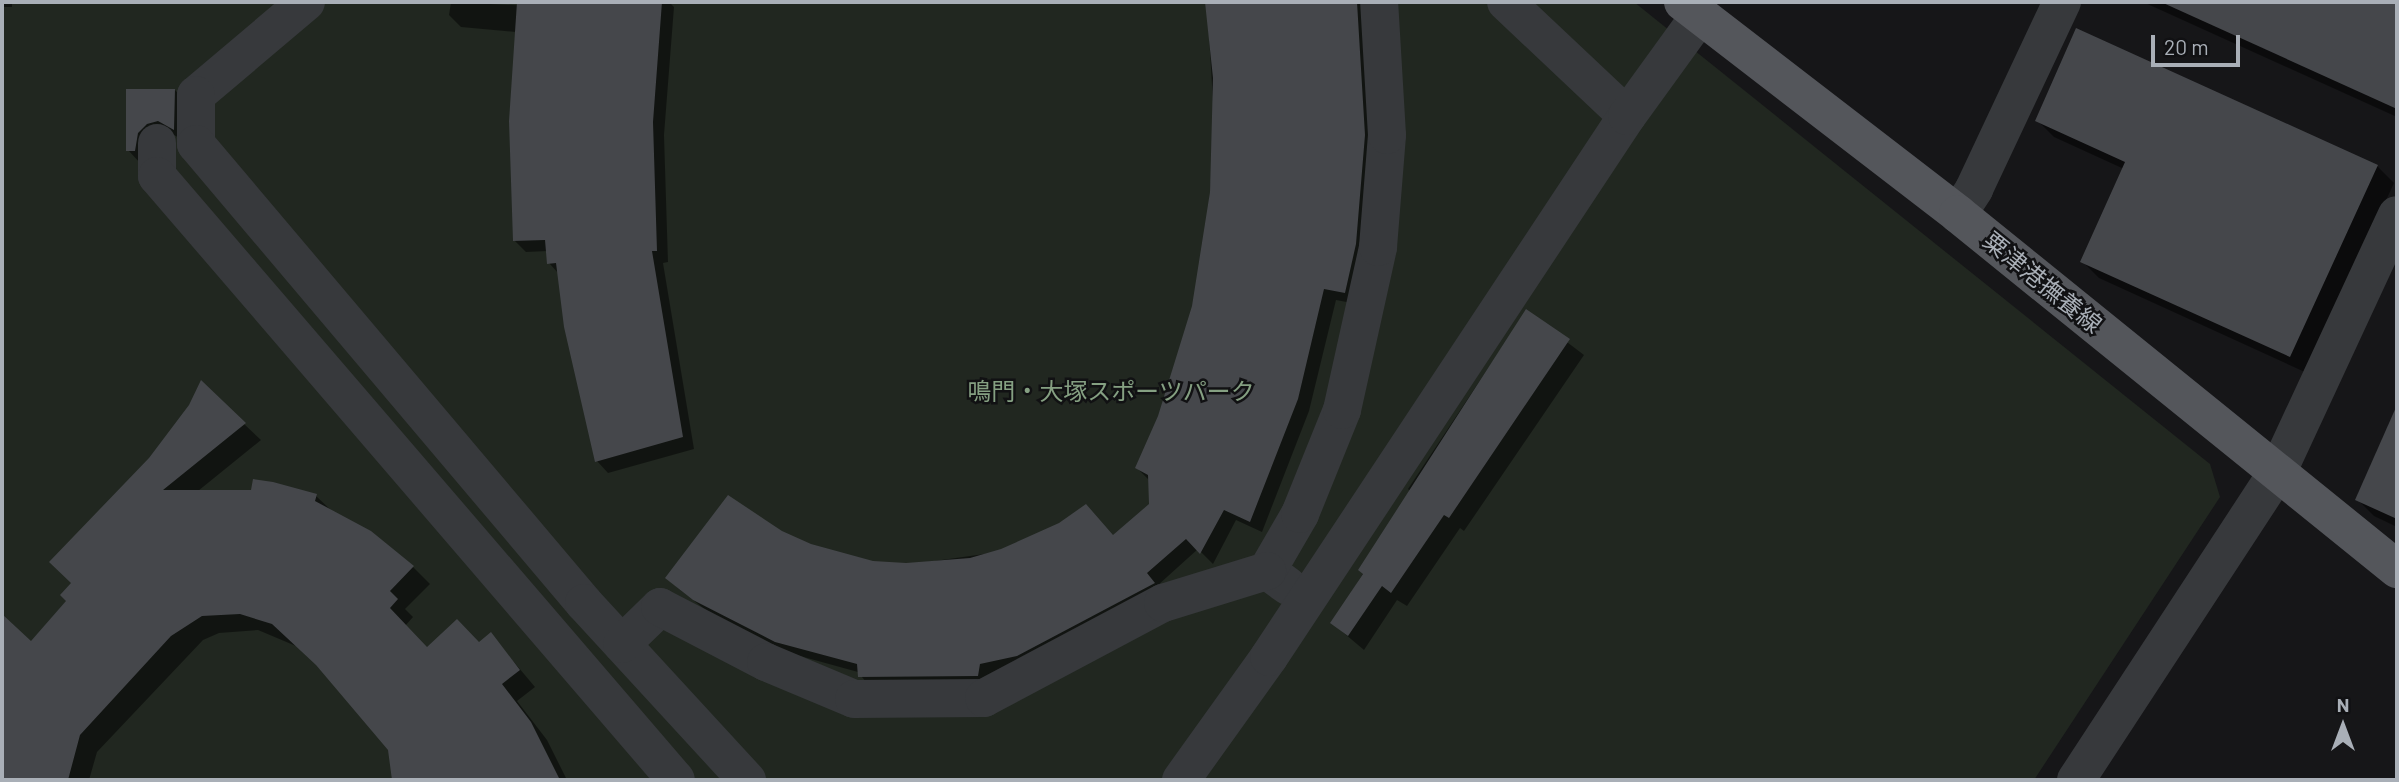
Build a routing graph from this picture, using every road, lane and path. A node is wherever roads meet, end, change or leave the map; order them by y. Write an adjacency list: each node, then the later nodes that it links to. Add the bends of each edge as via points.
1 (306, 2): 14 (street, via 196,95 195,144)
2 (1379, 2): 12 (street, via 1387,135 1369,302 1323,463)
3 (1506, 2): 6 (street)
4 (2062, 2): 8 (street)
5 (1691, 9): 6 (street); 8 (main road, 粟津港撫養線)
6 (1627, 116): 13 (street)
7 (157, 143): 15 (street, via 157,176)
8 (1958, 214): 10 (main road, 粟津港撫養線)
9 (2397, 215): 10 (street)
10 (2278, 471): 11 (main road, 粟津港撫養線); 18 (street)
11 (2397, 569)
12 (1267, 571): 13 (street); 14 (street, via 1164,603 984,698 854,699 766,662 660,607)
13 (1306, 600): 17 (street)
14 (622, 644): 16 (street)
15 (676, 780)
16 (747, 780)
17 (1181, 780)
18 (2076, 780)

